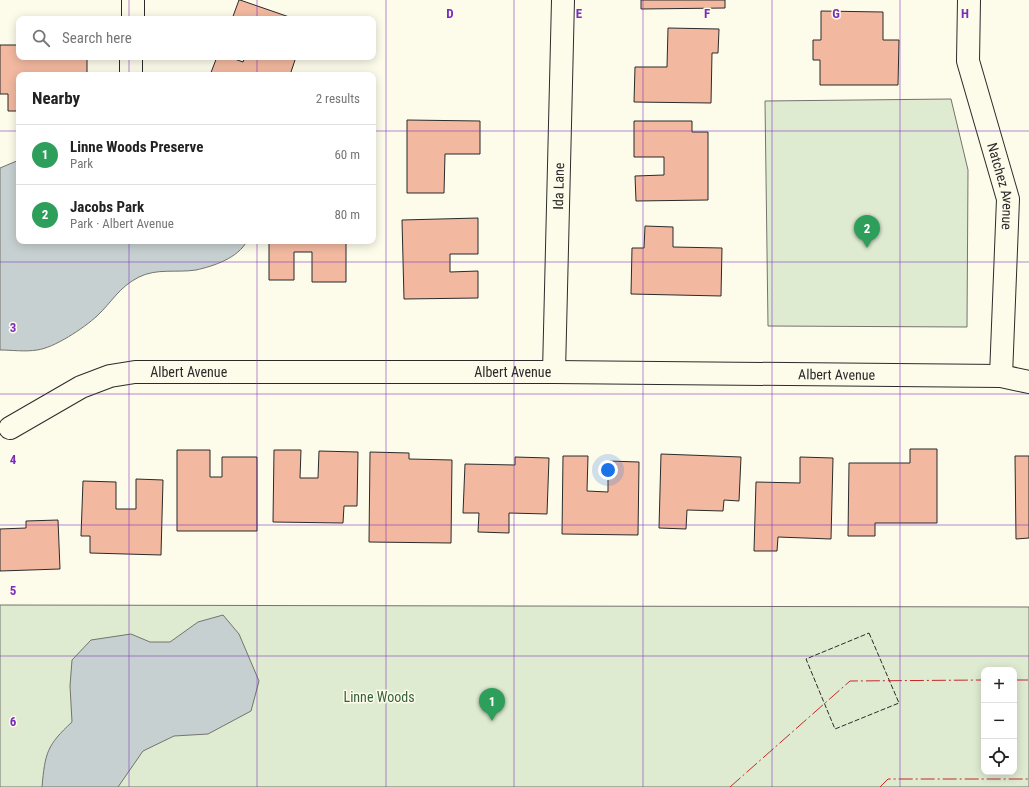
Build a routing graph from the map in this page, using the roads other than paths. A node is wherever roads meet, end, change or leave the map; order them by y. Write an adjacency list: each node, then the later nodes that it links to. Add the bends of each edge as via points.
1 (133, 0): 4 (street)
2 (564, 0): 7 (street, Ida Lane)
3 (969, 0): 8 (street, Natchez Avenue, via 968,61 1008,199)
4 (132, 16)
5 (131, 60): 6 (street)
6 (131, 72)
7 (554, 372): 8 (street, Albert Avenue); 10 (street, Albert Avenue, via 135,372 110,376 81,387)
8 (1001, 376): 9 (street, Albert Avenue)
9 (1029, 382)
10 (10, 428)

